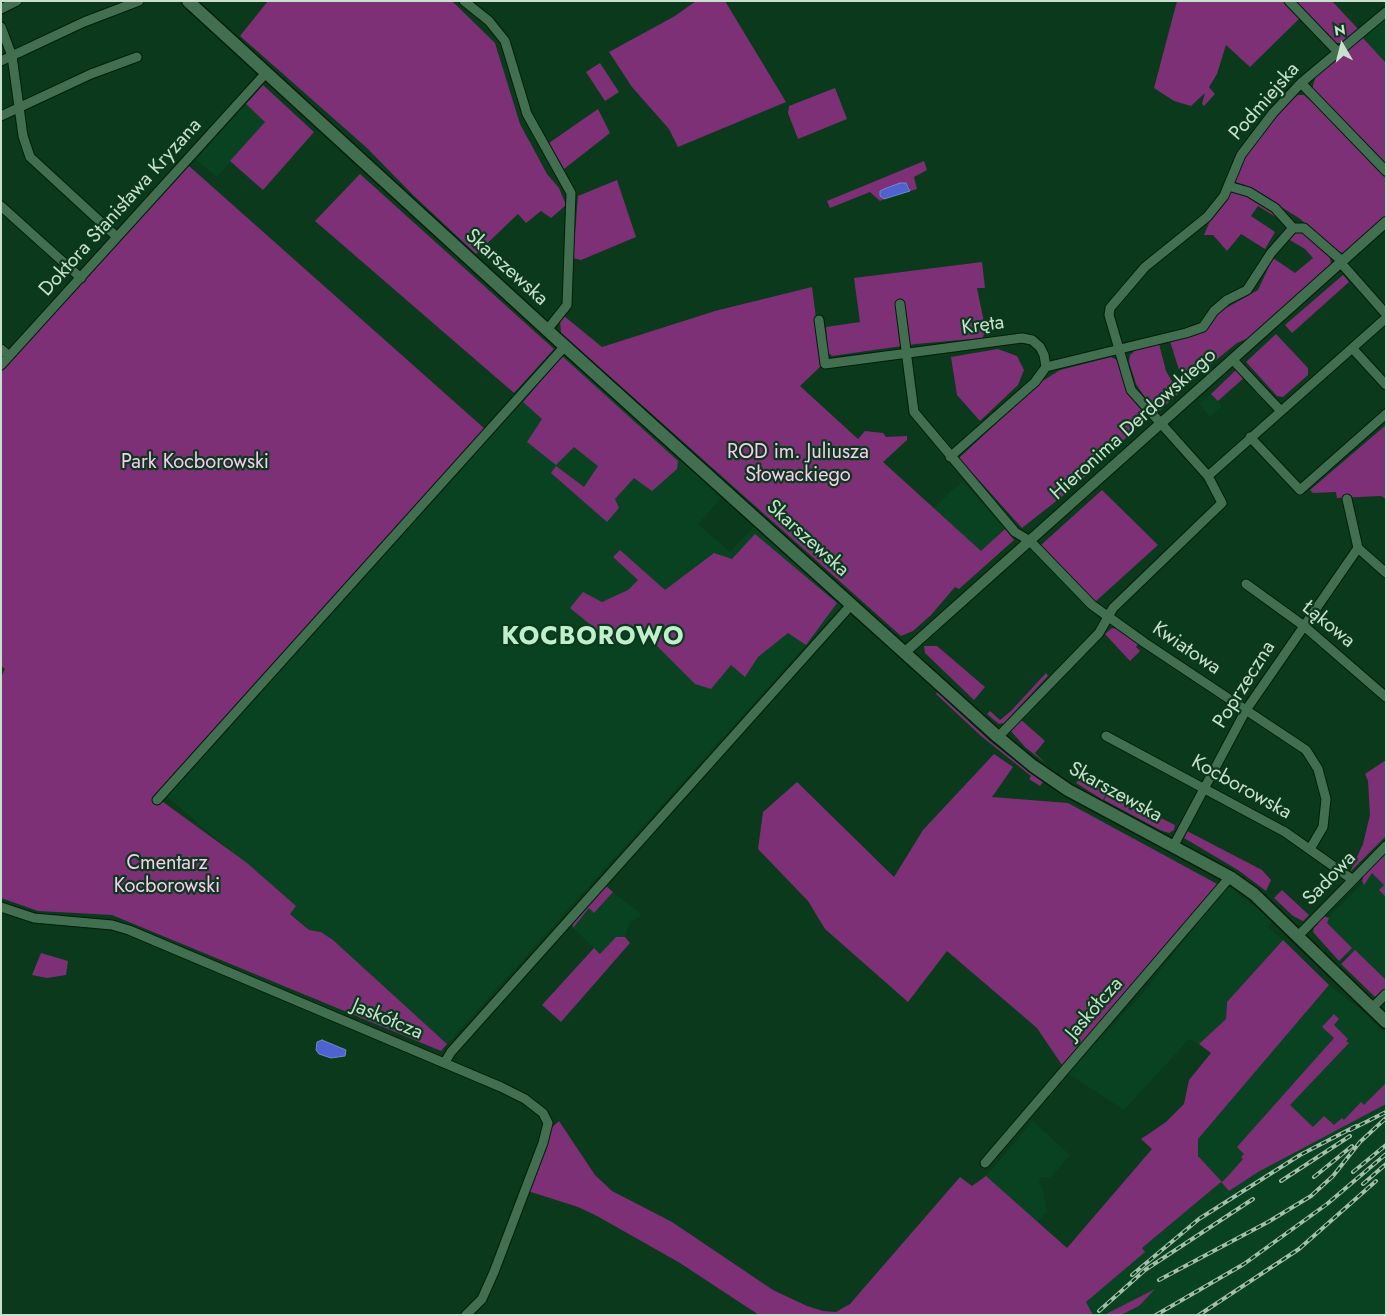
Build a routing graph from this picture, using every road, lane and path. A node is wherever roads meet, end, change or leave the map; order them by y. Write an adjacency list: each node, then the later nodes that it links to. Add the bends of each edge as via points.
1 (18, 1): 6 (street)
2 (139, 1): 10 (street, via 84,22)
3 (188, 1): 13 (main road, Skarszewska)
4 (464, 1): 28 (street, via 489,21 505,41 527,114 571,193 567,305)
5 (1289, 1): 9 (street)
6 (1, 9)
7 (1386, 12): 9 (street, Podmiejska)
8 (1, 26): 10 (street)
9 (1338, 52): 14 (street, Podmiejska)
10 (12, 56): 12 (street); 15 (street)
11 (137, 57): 15 (street, via 90,74)
12 (1, 61)
13 (265, 74): 22 (street, Doktora Stanisława Kryzana); 28 (main road, Skarszewska)
14 (1301, 83): 17 (street); 18 (street, Podmiejska, via 1273,113 1241,156)
15 (19, 108): 16 (street); 22 (street, via 30,157)
16 (1, 116)
17 (1386, 171)
18 (1228, 186): 21 (street, via 1249,192 1275,208); 31 (street, Podmiejska, via 1207,216 1145,267 1110,308)
19 (1, 206): 24 (street)
20 (1386, 222): 23 (street, Hieronima Derdowskiego)
21 (1293, 228): 23 (street, via 1304,228); 31 (street, via 1271,253 1247,290 1226,300 1203,327)
22 (117, 238): 24 (street, Doktora Stanisława Kryzana)
23 (1342, 262): 26 (street); 35 (street, Hieronima Derdowskiego)
24 (81, 278): 34 (street, Doktora Stanisława Kryzana)
25 (900, 304): 33 (street)
26 (1385, 312): 32 (street)
27 (819, 320): 33 (street, Kręta, via 825,364)
28 (547, 330): 29 (main road, Skarszewska)
29 (565, 346): 50 (main road, Skarszewska); 59 (street)
30 (1, 348): 34 (street)
31 (1119, 349): 37 (street); 41 (street, via 1131,390)
32 (1354, 349): 38 (street); 39 (street)
33 (906, 354): 37 (street, Kręta, via 1022,338 1032,340 1040,347); 43 (street, via 914,412)
34 (9, 356): 36 (street, Doktora Stanisława Kryzana)
35 (1233, 360): 39 (street); 41 (street, Hieronima Derdowskiego)
36 (1, 365)
37 (1046, 368): 43 (street, via 1005,410)
38 (1386, 385)
39 (1280, 410): 42 (street)
40 (1386, 414): 42 (street, via 1300,490)
41 (1160, 424): 44 (street); 46 (street, Hieronima Derdowskiego)
42 (1250, 437): 44 (street)
43 (950, 457): 46 (street, via 1015,532)
44 (1208, 476): 51 (street, via 1222,503)
45 (1347, 499): 47 (street)
46 (1030, 541): 51 (street, Kwiatowa); 53 (street, Hieronima Derdowskiego)
47 (1358, 548): 48 (street); 52 (street, Poprzeczna)
48 (1386, 574)
49 (1246, 584): 52 (street, Łąkowa)
50 (851, 605): 53 (main road, Skarszewska); 70 (street)
51 (1108, 616): 55 (street, Kwiatowa); 57 (street, via 1099,633)
52 (1304, 626): 54 (street, Łąkowa); 55 (street, Poprzeczna)
53 (904, 653): 57 (main road, Skarszewska)
54 (1386, 697)
55 (1246, 710): 58 (street, Poprzeczna); 62 (street, Kwiatowa, via 1306,750 1318,769 1326,799 1322,826)
56 (1106, 736): 58 (street, Kocborowska)
57 (998, 737): 60 (main road, Skarszewska, via 1068,790)
58 (1204, 788): 60 (street, Poprzeczna); 62 (street, Kocborowska)
59 (157, 800)
60 (1173, 846): 63 (main road, Skarszewska)
61 (1386, 846): 64 (street, Sadowa)
62 (1310, 849): 64 (street, Kocborowska)
63 (1230, 877): 66 (main road, Skarszewska); 71 (street, Jaskółcza)
64 (1353, 880): 66 (street, Sadowa)
65 (1, 907): 70 (street, Jaskółcza, via 34,918 112,925 129,930)
66 (1299, 935): 68 (main road, Skarszewska)
67 (1386, 994): 68 (street)
68 (1372, 1008): 69 (main road, Skarszewska)
69 (1386, 1022)
70 (445, 1062): 72 (street, Jaskółcza, via 525,1099 548,1119 543,1143 494,1272 482,1299)
71 (985, 1163)
72 (466, 1315)

